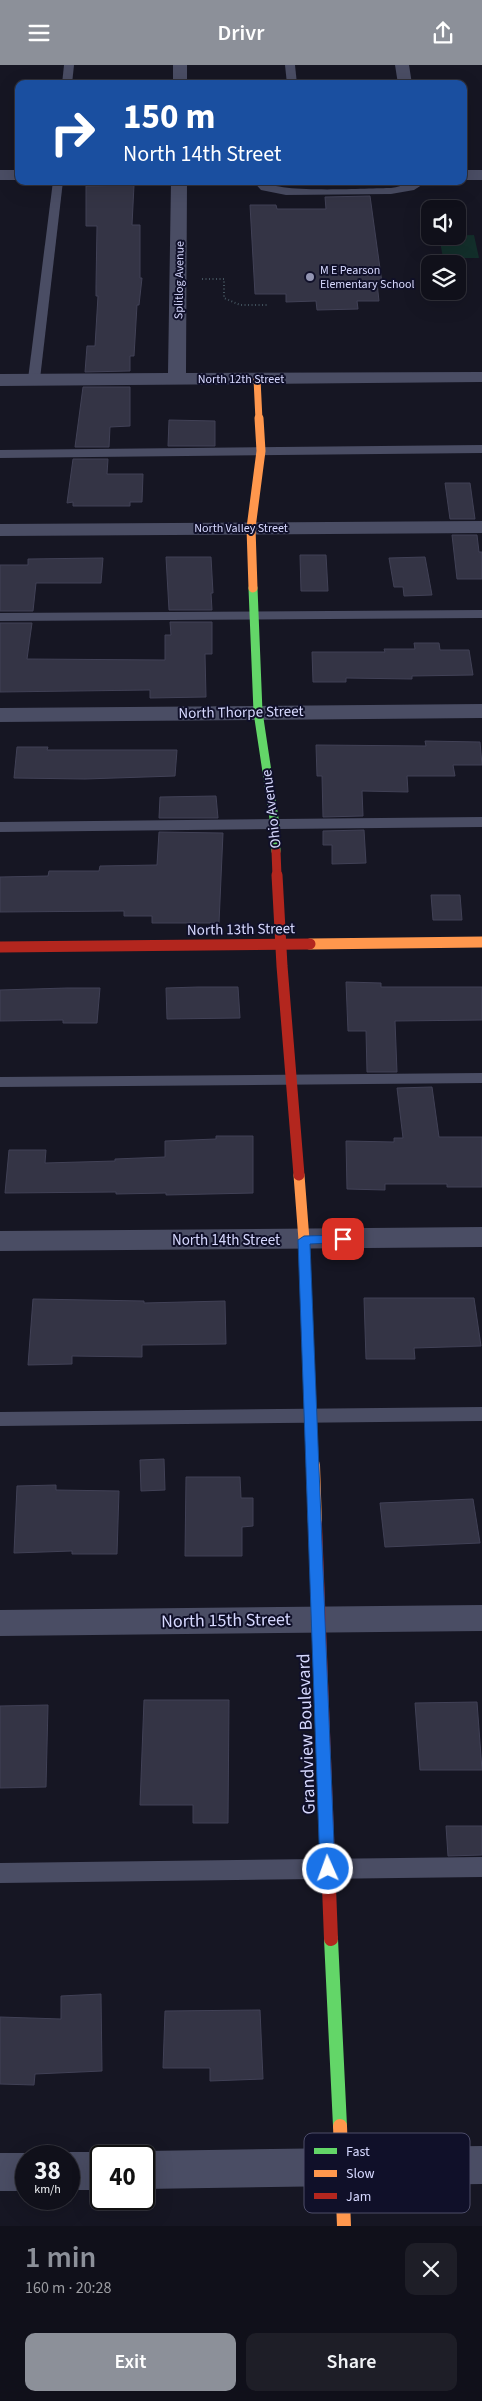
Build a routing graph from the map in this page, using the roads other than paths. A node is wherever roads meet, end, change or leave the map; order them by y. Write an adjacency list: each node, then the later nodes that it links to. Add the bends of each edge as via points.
1 (69, 65): 5 (lane)
2 (180, 65): 6 (street)
3 (290, 65): 7 (lane)
4 (402, 65): 8 (street)
5 (67, 80)
6 (180, 80)
7 (292, 80)
8 (404, 80)
9 (0, 175): 10 (street)
10 (15, 175)
11 (467, 175): 12 (street)
12 (482, 175)
13 (58, 185): 18 (lane)
14 (180, 185): 19 (street, Splitlog Avenue)
15 (261, 185): 16 (lane, via 286,192 391,191)
16 (416, 185)
17 (482, 377): 20 (street, North 12th Street)
18 (34, 379): 19 (street, North 12th Street); 21 (street, North 12th Street)
19 (177, 379): 20 (street, North 12th Street)
20 (257, 379): 23 (street, Ohio Avenue)
21 (0, 380)
22 (482, 449): 23 (lane)
23 (261, 451): 24 (lane); 26 (street, Ohio Avenue)
24 (0, 454)
25 (482, 527): 26 (street, North Valley Street)
26 (251, 528): 27 (street, North Valley Street); 29 (street, Ohio Avenue)
27 (0, 531)
28 (482, 614): 29 (lane)
29 (254, 616): 30 (lane); 32 (street, Ohio Avenue)
30 (0, 617)
31 (482, 711): 32 (street, North Thorpe Street)
32 (258, 712): 33 (street, North Thorpe Street); 35 (street, Ohio Avenue)
33 (0, 715)
34 (482, 822): 35 (lane)
35 (275, 825): 36 (lane); 38 (street, Ohio Avenue)
36 (0, 827)
37 (482, 942): 38 (street, North 13th Street)
38 (280, 943): 39 (street, North 13th Street); 41 (street, Ohio Avenue)
39 (0, 947)
40 (482, 1078): 41 (lane)
41 (290, 1079): 42 (lane); 44 (street, Ohio Avenue)
42 (0, 1082)
43 (482, 1237): 44 (street, North 14th Street)
44 (304, 1240): 45 (street, North 14th Street); 47 (street, Grandview Boulevard)
45 (0, 1241)
46 (482, 1414): 47 (lane)
47 (312, 1416): 48 (lane); 50 (street, Grandview Boulevard)
48 (0, 1419)
49 (482, 1618): 50 (street, North 15th Street)
50 (320, 1619): 51 (street, North 15th Street); 53 (street, Grandview Boulevard)
51 (0, 1623)
52 (482, 1867): 53 (lane)
53 (328, 1869): 54 (lane); 55 (street, Grandview Boulevard)
54 (0, 1873)
55 (340, 2133)
56 (304, 2168): 57 (street)
57 (155, 2170)
58 (0, 2172): 59 (street)
59 (15, 2172)
60 (344, 2213): 61 (street, Grandview Boulevard)
61 (344, 2226)

